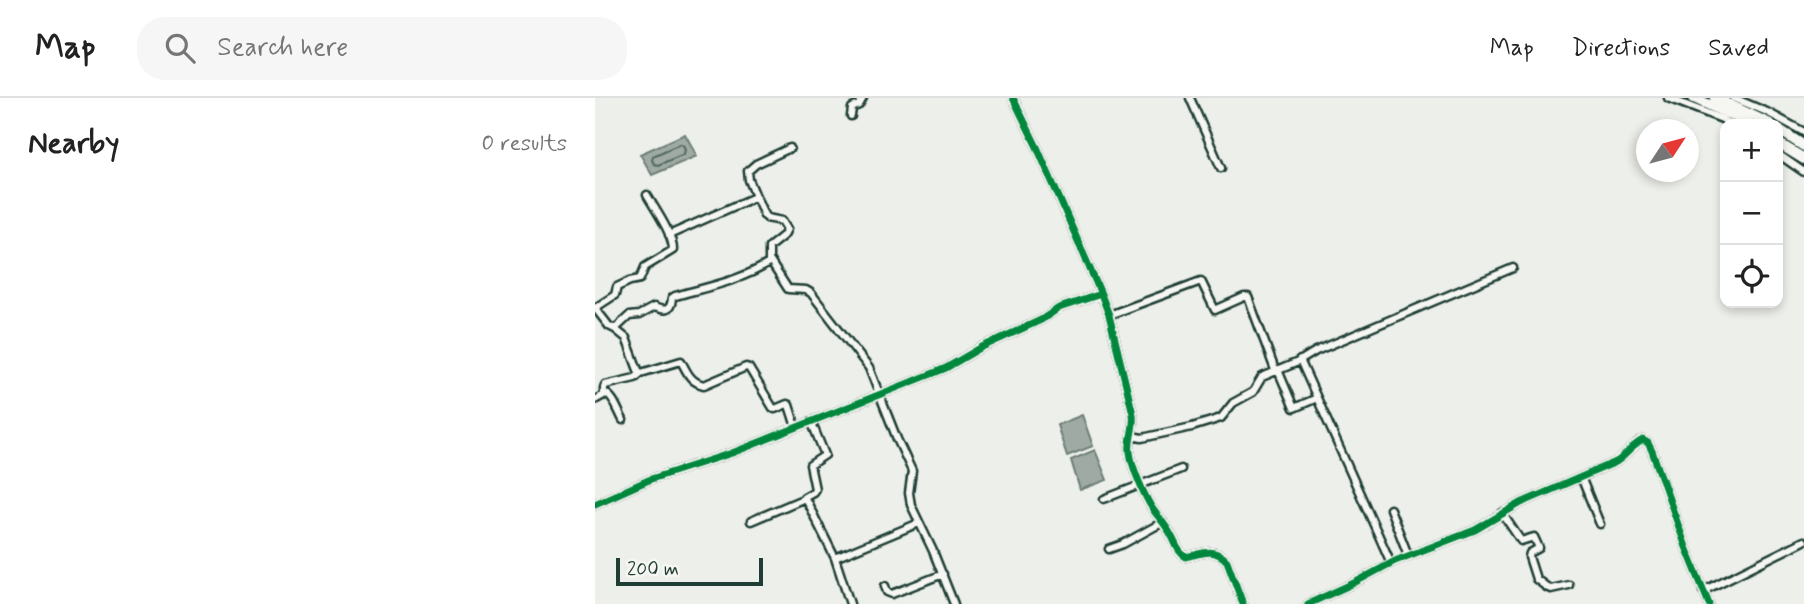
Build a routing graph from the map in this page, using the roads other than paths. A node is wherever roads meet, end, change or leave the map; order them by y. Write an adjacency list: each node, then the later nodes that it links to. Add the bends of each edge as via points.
1 (863, 98): 8 (street, via 852,108)
2 (1013, 98): 26 (street)
3 (1190, 98): 19 (street)
4 (1668, 98): 9 (street)
5 (1695, 98): 10 (highway)
6 (1715, 98): 11 (highway)
7 (1734, 98): 13 (street)
8 (851, 116)
9 (1722, 119)
10 (1738, 119)
11 (1759, 119)
12 (1783, 132): 15 (highway)
13 (1804, 132)
14 (1783, 146): 18 (highway)
15 (1804, 146)
16 (790, 148): 22 (street, via 750,168)
17 (1783, 157): 20 (street)
18 (1804, 159)
19 (1221, 168)
20 (1804, 172)
21 (646, 195): 23 (street)
22 (755, 197): 23 (street); 24 (street, via 767,218 782,221 787,229 769,247)
23 (669, 235): 27 (street, via 673,250 645,267 640,279 617,287 615,295)
24 (770, 261): 29 (street, via 749,274 674,296 669,308 653,307 639,316 629,316); 34 (street, via 786,287 808,291 840,328 867,364)
25 (1513, 268): 30 (street)
26 (1101, 294): 28 (street); 34 (street, via 1059,308 946,368)
27 (595, 308): 29 (street)
28 (1109, 316): 31 (street, via 1201,281 1215,310 1248,297); 40 (street, via 1133,414)
29 (615, 329): 32 (street, via 626,338)
30 (1300, 360): 31 (street); 35 (street)
31 (1276, 370): 35 (street, via 1294,408); 40 (street, via 1262,377 1256,389 1233,403 1221,418 1142,438)
32 (641, 373): 33 (street, via 605,385); 39 (street, via 681,361 690,377 705,385 747,367 773,408 789,405)
33 (605, 393): 36 (street); 37 (street)
34 (878, 394): 38 (street); 51 (street, via 912,471 910,499)
35 (1317, 398): 57 (street)
36 (595, 400)
37 (623, 420)
38 (811, 421): 39 (street); 44 (street, via 825,455 810,465 815,489)
39 (796, 427): 46 (street)
40 (1132, 436): 43 (street, via 1130,455)
41 (1181, 469): 43 (street)
42 (1581, 477): 48 (street); 52 (street); 61 (street, via 1616,462 1638,442 1648,443)
43 (1141, 484): 45 (street); 50 (street)
44 (804, 497): 49 (street); 56 (street)
45 (1104, 499)
46 (595, 504)
47 (1390, 509): 55 (street)
48 (1502, 513): 55 (street, via 1475,530); 59 (street, via 1521,541 1534,537 1539,548 1529,557 1539,582 1551,589)
49 (751, 521)
50 (1163, 522): 54 (street); 65 (street, via 1183,555 1222,555)
51 (919, 523): 56 (street); 58 (street)
52 (1600, 524)
53 (1804, 541): 61 (street)
54 (1108, 549)
55 (1408, 555): 57 (street)
56 (835, 558): 63 (street)
57 (1391, 563): 66 (street)
58 (943, 574): 60 (street, via 892,594); 64 (street)
59 (1569, 584)
60 (885, 586)
61 (1703, 590): 62 (street)
62 (1708, 602): 67 (street)
63 (850, 604)
64 (954, 604)
65 (1243, 604)
66 (1308, 604)
67 (1699, 604)

